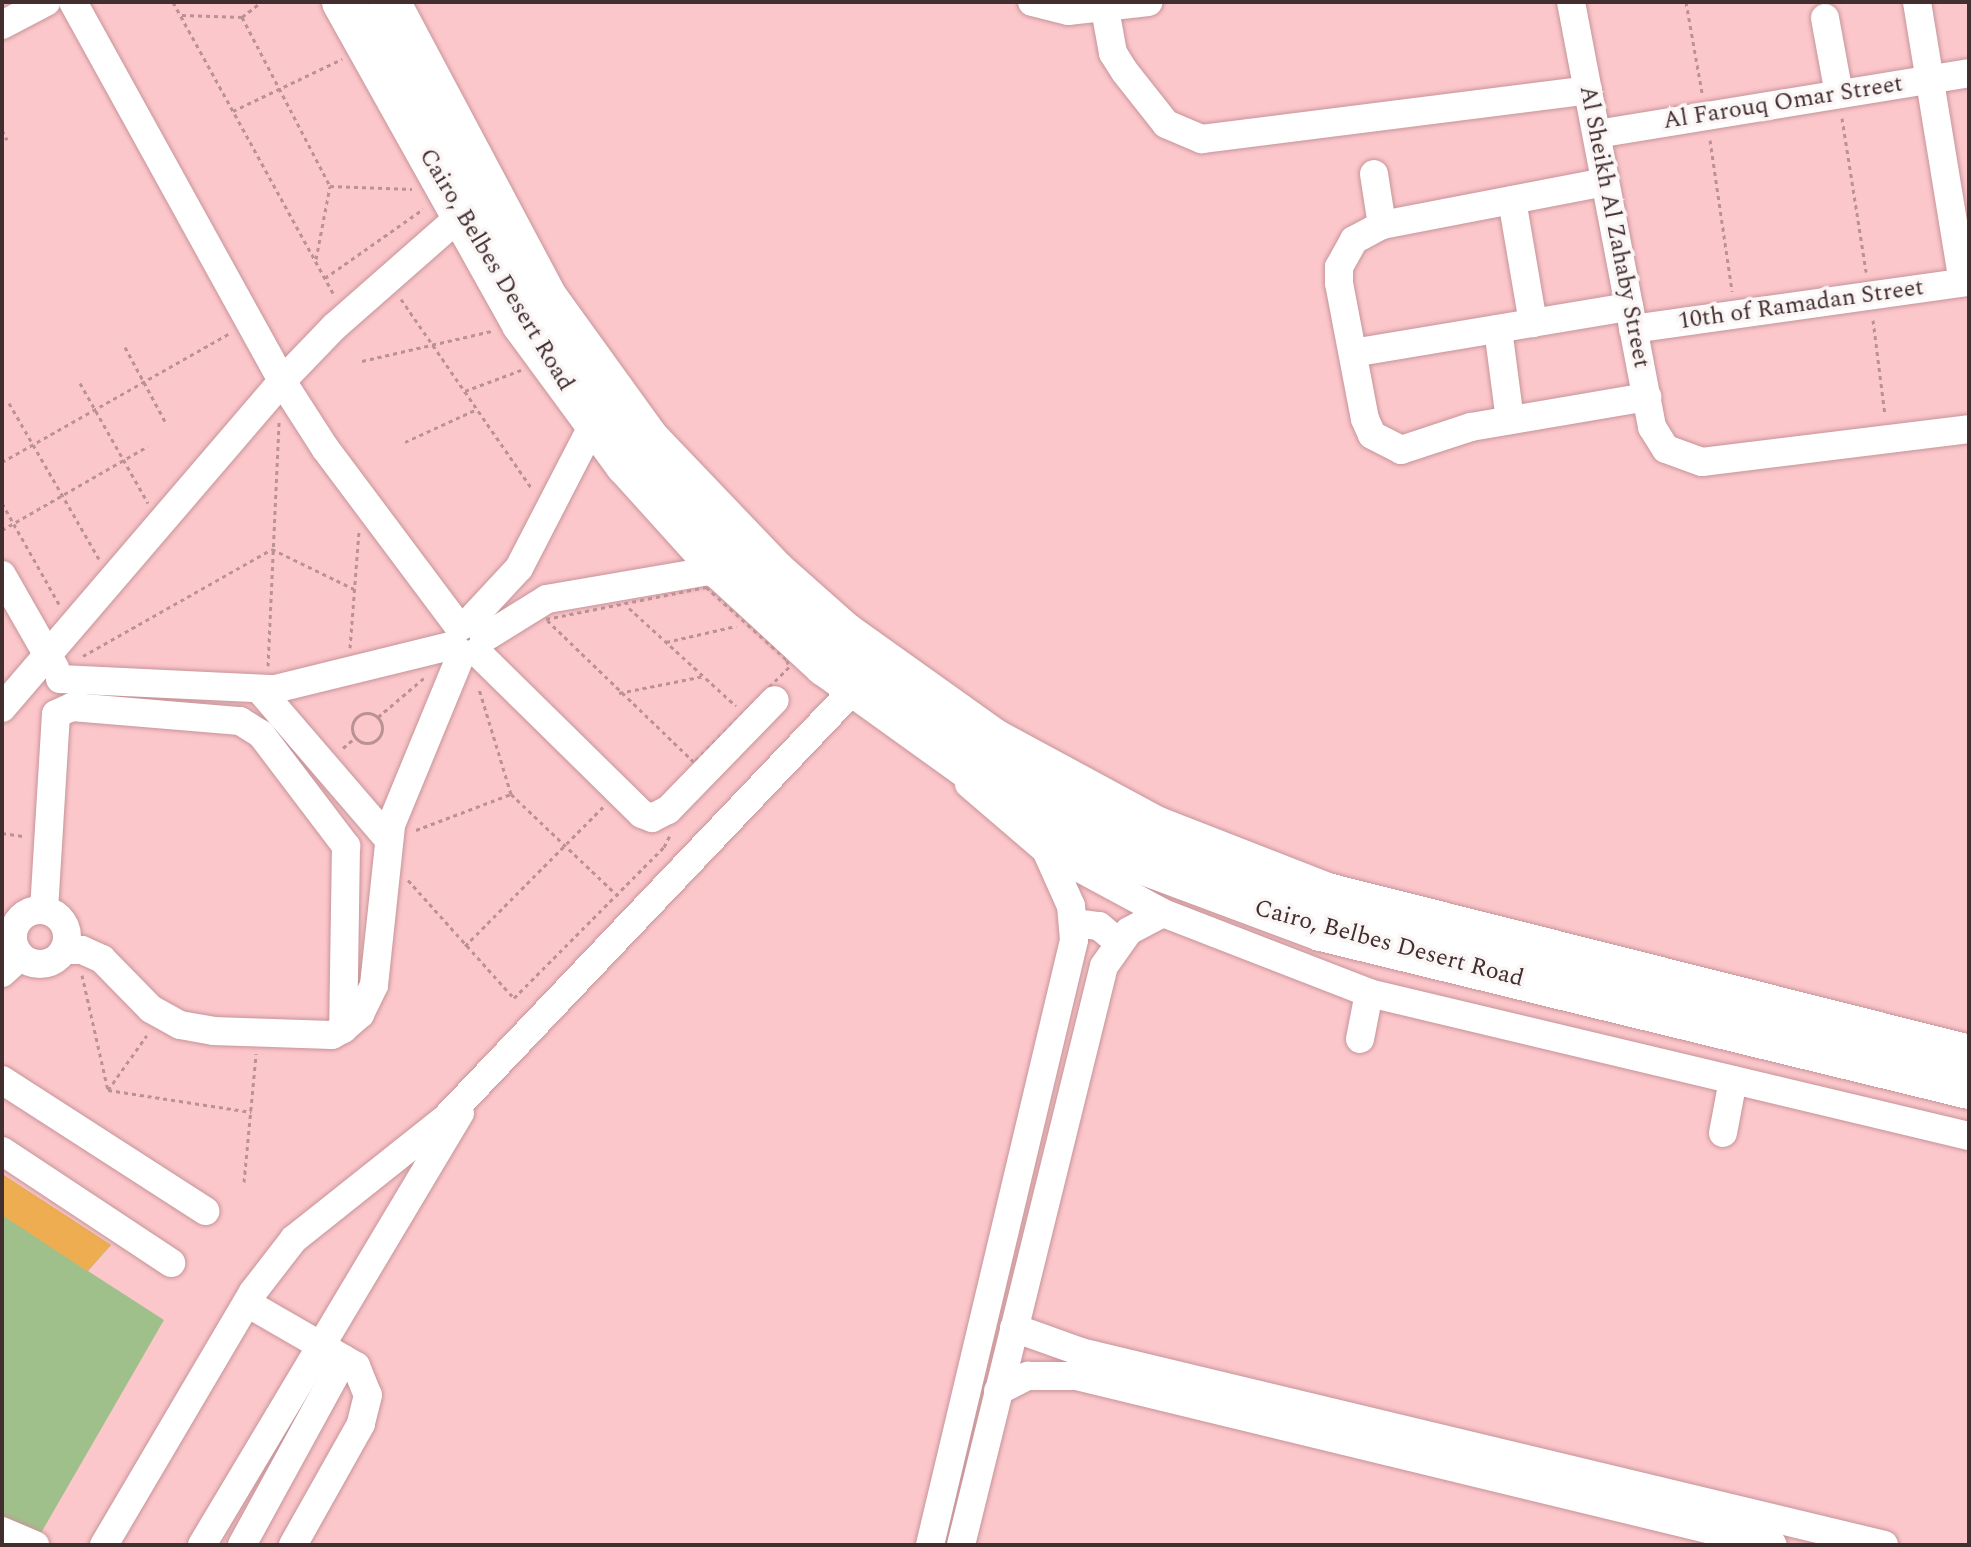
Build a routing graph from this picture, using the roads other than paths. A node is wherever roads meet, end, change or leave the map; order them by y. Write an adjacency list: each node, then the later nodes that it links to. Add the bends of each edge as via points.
1 (46, 2): 11 (street)
2 (73, 2): 27 (street)
3 (343, 2): 20 (highway, Cairo, Belbes Desert Road)
4 (389, 2): 55 (highway, Cairo, Belbes Desert Road, via 545,296 648,439 709,508 844,633 994,740 1155,827 1327,894)
5 (1032, 2): 9 (street, via 1068,11)
6 (1148, 2): 9 (street)
7 (1571, 2): 14 (street, Al Sheikh Al Zahaby Street)
8 (1917, 2): 13 (street)
9 (1105, 9): 14 (street, via 1113,53 1125,72 1166,124 1202,139)
10 (1825, 18): 15 (street)
11 (2, 25)
12 (1969, 73): 13 (street, Al Farouq Omar Street)
13 (1929, 79): 15 (street, Al Farouq Omar Street); 22 (street)
14 (1588, 90): 16 (street, Al Sheikh Al Zahaby Street)
15 (1839, 94): 16 (street, Al Farouq Omar Street)
16 (1597, 134): 18 (street, Al Sheikh Al Zahaby Street)
17 (1374, 174): 21 (street)
18 (1605, 182): 19 (street); 23 (street, Al Sheikh Al Zahaby Street)
19 (1512, 200): 21 (street); 24 (street)
20 (445, 208): 27 (street, via 388,279); 30 (highway, Cairo, Belbes Desert Road)
21 (1382, 225): 26 (street, via 1354,240 1339,267)
22 (1966, 282): 23 (street, 10th of Ramadan Street, via 1735,315)
23 (1631, 318): 24 (street, 10th of Ramadan Street); 28 (street, Al Sheikh Al Zahaby Street)
24 (1533, 323): 25 (street, 10th of Ramadan Street)
25 (1498, 329): 26 (street, 10th of Ramadan Street); 29 (street)
26 (1353, 353): 29 (street, via 1365,419 1385,445 1417,448 1471,427)
27 (282, 381): 36 (street); 37 (street, via 71,627)
28 (1647, 397): 29 (street); 31 (street, Al Sheikh Al Zahaby Street, via 1652,427 1666,449 1702,462)
29 (1510, 420)
30 (594, 423): 32 (street); 33 (highway, Cairo, Belbes Desert Road)
31 (1969, 429)
32 (519, 568): 35 (street); 36 (street)
33 (721, 569): 35 (street, via 615,595); 38 (highway, Cairo, Belbes Desert Road)
34 (2, 575): 37 (street)
35 (547, 599): 36 (street)
36 (466, 643): 39 (street); 40 (street, via 646,817 668,810 750,718); 44 (street, via 400,796)
37 (55, 668): 39 (street); 41 (street); 42 (street)
38 (855, 688): 43 (highway, Cairo, Belbes Desert Road); 59 (street)
39 (263, 690): 44 (street)
40 (775, 700)
41 (2, 708)
42 (77, 708): 46 (street, via 61,709 51,726); 53 (street, via 232,719 261,734 346,846)
43 (900, 722): 45 (street); 58 (highway, Cairo, Belbes Desert Road, via 1060,822 1232,899 1412,954)
44 (388, 848): 53 (street, via 374,985 360,1014)
45 (1046, 850): 47 (street); 48 (street)
46 (44, 910): 50 (street, via 64,925); 51 (street, via 28,913 16,925)
47 (1163, 913): 49 (street); 52 (street)
48 (1074, 923): 49 (street, via 1099,926); 77 (street)
49 (1118, 942): 66 (street, via 1104,966)
50 (70, 950): 51 (street, via 44,964); 53 (street, via 102,959 161,1016 196,1030 332,1035)
51 (11, 965)
52 (1369, 993): 54 (street); 57 (street)
53 (343, 1029)
54 (1360, 1039)
55 (1969, 1056)
56 (2, 1080): 63 (street)
57 (1733, 1080): 60 (street); 61 (street)
58 (1969, 1088)
59 (466, 1097): 65 (street, via 399,1159 313,1220 276,1260); 68 (street)
60 (1723, 1133)
61 (1969, 1136)
62 (2, 1151): 64 (street)
63 (205, 1211)
64 (171, 1263)
65 (247, 1303): 68 (street); 73 (street)
66 (1014, 1328): 67 (street); 70 (street)
67 (1050, 1339): 69 (street, via 1035,1354); 80 (street, via 1081,1352)
68 (333, 1353): 74 (street); 75 (street); 76 (street, via 356,1366 366,1385 365,1415)
69 (1042, 1374): 70 (street); 79 (street, via 1076,1376)
70 (998, 1391): 78 (street)
71 (2, 1531): 72 (street)
72 (35, 1545)
73 (104, 1545)
74 (202, 1545)
75 (242, 1545)
76 (293, 1545)
77 (930, 1545)
78 (961, 1545)
79 (1773, 1545)
80 (1884, 1545)

